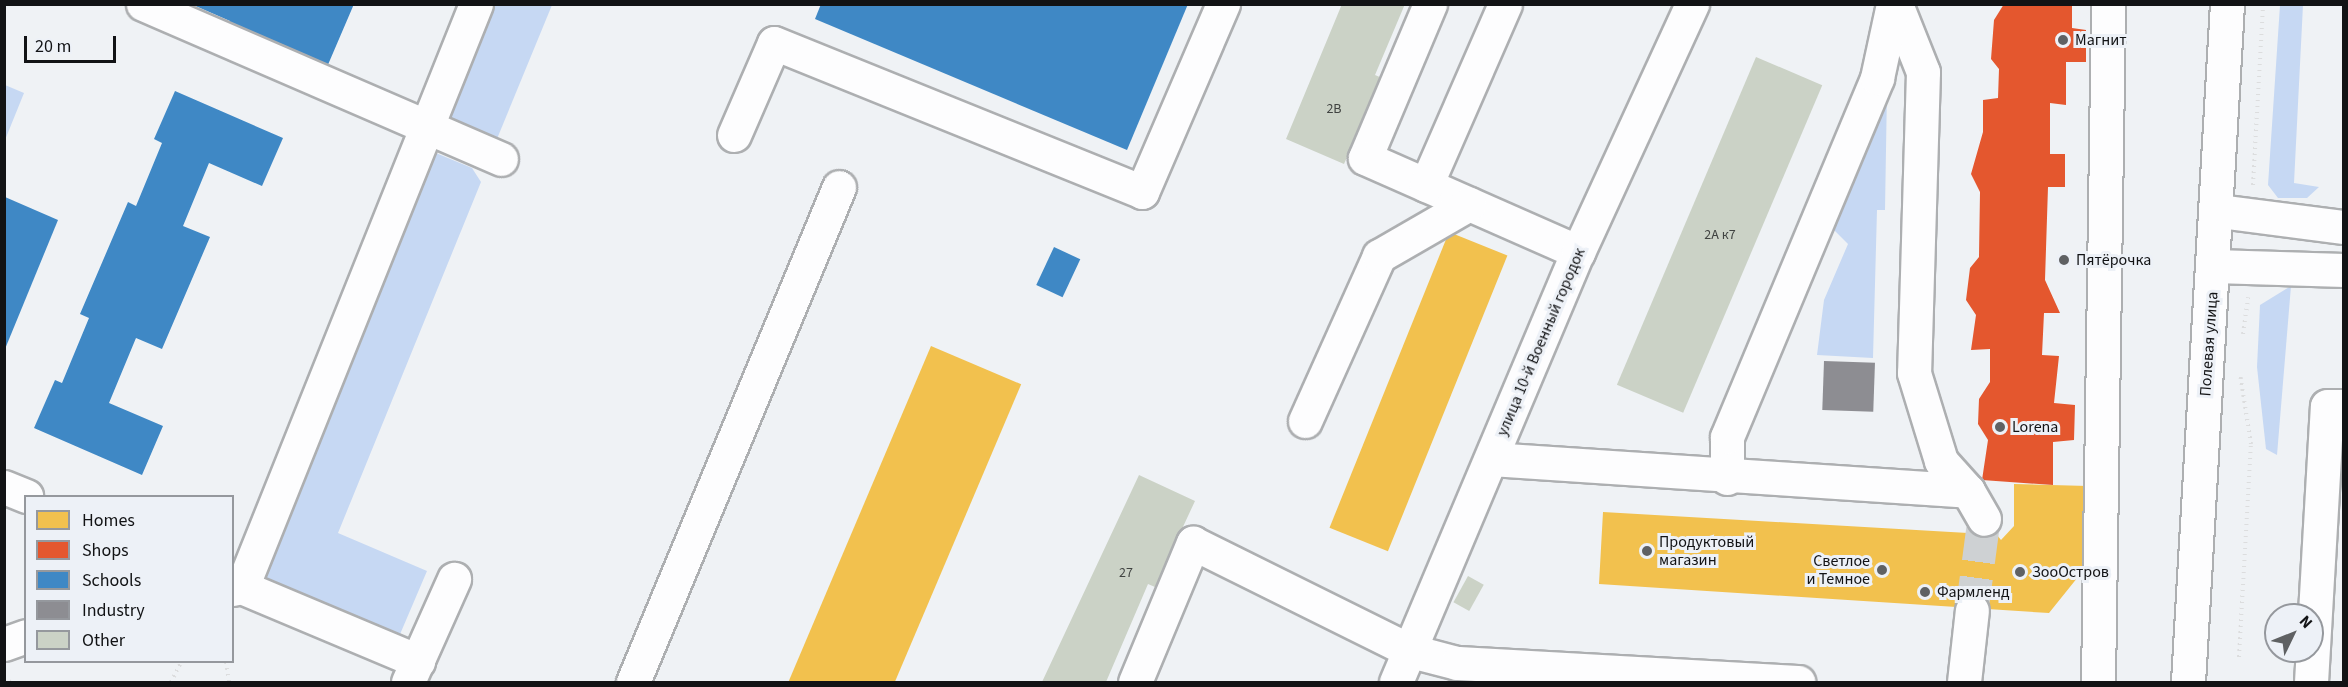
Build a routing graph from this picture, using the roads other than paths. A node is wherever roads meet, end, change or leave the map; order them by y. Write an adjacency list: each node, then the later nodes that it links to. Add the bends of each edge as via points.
1 (143, 4): 10 (street)
2 (476, 4): 10 (street)
3 (1223, 4): 11 (street, via 1142,192 774,43)
4 (1430, 4): 13 (street, via 1365,158)
5 (1505, 4): 13 (street)
6 (1692, 4): 18 (street, улица 10-й Военный городок)
7 (1894, 4): 24 (street, via 1877,78 1727,437); 26 (street, via 1923,72 1914,373 1941,461)
8 (2108, 4): 41 (street)
9 (2227, 4): 16 (street, Полевая улица)
10 (424, 127): 12 (street); 30 (street)
11 (734, 135)
12 (501, 159)
13 (1426, 185): 15 (street)
14 (839, 187): 36 (street)
15 (1469, 204): 18 (street); 22 (street, via 1379,256)
16 (2220, 211): 17 (street); 19 (street, Полевая улица)
17 (2328, 225)
18 (1578, 252): 23 (street, улица 10-й Военный городок)
19 (2214, 266): 20 (street); 42 (street, Полевая улица)
20 (2343, 270)
21 (2343, 406): 43 (street, via 2326,406)
22 (1305, 421)
23 (1491, 459): 24 (street); 34 (street, улица 10-й Военный городок)
24 (1727, 478): 26 (street)
25 (4, 487): 27 (street)
26 (1968, 491): 28 (street)
27 (24, 495)
28 (1984, 519)
29 (454, 579): 35 (street)
30 (236, 586): 35 (street)
31 (1972, 610): 40 (street)
32 (24, 637): 33 (street)
33 (4, 644)
34 (1411, 651): 37 (street, via 1193,543); 38 (street, улица 10-й Военный городок); 39 (street, via 1457,663)
35 (413, 672)
36 (633, 682)
37 (1135, 682)
38 (1396, 682)
39 (1798, 682)
40 (1964, 682)
41 (2098, 682)
42 (2188, 682)
43 (2311, 682)

